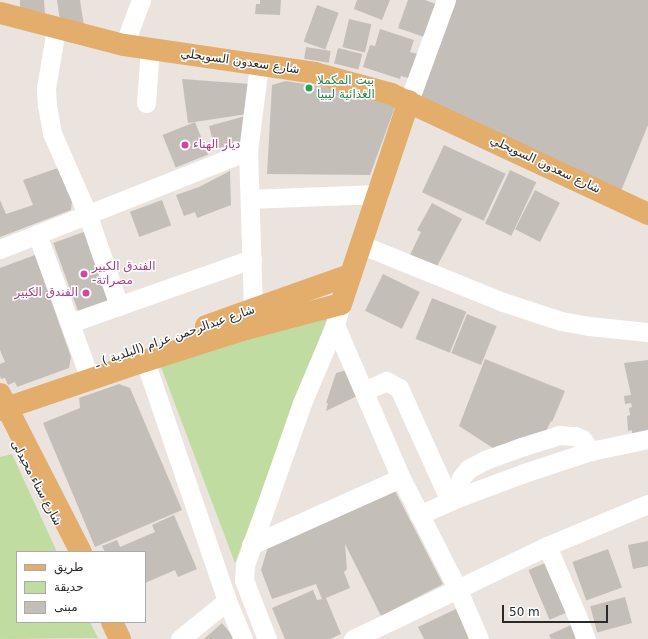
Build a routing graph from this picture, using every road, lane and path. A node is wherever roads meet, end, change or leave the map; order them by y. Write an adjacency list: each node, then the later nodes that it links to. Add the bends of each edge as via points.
1 (141, 0): 5 (street)
2 (446, 0): 8 (street)
3 (0, 13): 4 (main road, شارع سعدون السويحلي)
4 (56, 28): 5 (main road, شارع سعدون السويحلي); 13 (street, via 46,88 47,104 52,133)
5 (124, 45): 6 (main road, شارع سعدون السويحلي)
6 (150, 49): 7 (main road, شارع سعدون السويحلي); 9 (street)
7 (259, 65): 8 (main road, شارع سعدون السويحلي, via 315,73); 10 (street)
8 (409, 101): 11 (main road); 14 (main road, شارع سعدون السويحلي)
9 (146, 103)
10 (248, 151): 12 (street); 13 (street)
11 (379, 194): 12 (street); 16 (main road)
12 (250, 199): 18 (street)
13 (87, 213): 15 (street); 21 (street)
14 (648, 214)
15 (37, 234): 17 (street); 23 (street)
16 (362, 246): 19 (main road); 25 (street, via 542,315 589,326)
17 (0, 249)
18 (252, 259): 21 (street); 22 (street)
19 (350, 275): 20 (main road); 22 (main road, شارع عبدالرحمن عزام (البلدية ) ـ)
20 (341, 304): 24 (street); 26 (main road, via 242,330)
21 (119, 306): 23 (street)
22 (253, 309): 27 (main road, شارع عبدالرحمن عزام (البلدية ) ـ)
23 (70, 323): 27 (street)
24 (335, 325): 28 (street); 36 (street, via 302,403)
25 (648, 332)
26 (145, 361): 29 (main road); 41 (street)
27 (86, 368): 29 (main road, شارع عبدالرحمن عزام (البلدية ) ـ)
28 (364, 391): 32 (street); 33 (street, via 386,381 399,388)
29 (2, 404): 38 (main road, شارع سناء محيدلى); 39 (main road)
30 (648, 439): 31 (street)
31 (591, 452): 33 (street); 33 (street, via 582,439 575,436 560,435 524,446 468,469 461,478)
32 (401, 478): 35 (street); 36 (street)
33 (453, 499): 35 (street)
34 (648, 504): 37 (street)
35 (419, 515): 40 (street)
36 (251, 545): 48 (street, via 244,580)
37 (547, 546): 40 (street); 51 (street)
38 (72, 551)
39 (80, 551)
40 (458, 590): 49 (street); 50 (street)
41 (228, 601): 46 (street); 47 (street)
42 (102, 623): 44 (main road)
43 (112, 623): 45 (main road)
44 (109, 639)
45 (120, 639)
46 (180, 639)
47 (242, 639)
48 (267, 639)
49 (353, 639)
50 (479, 639)
51 (586, 639)

